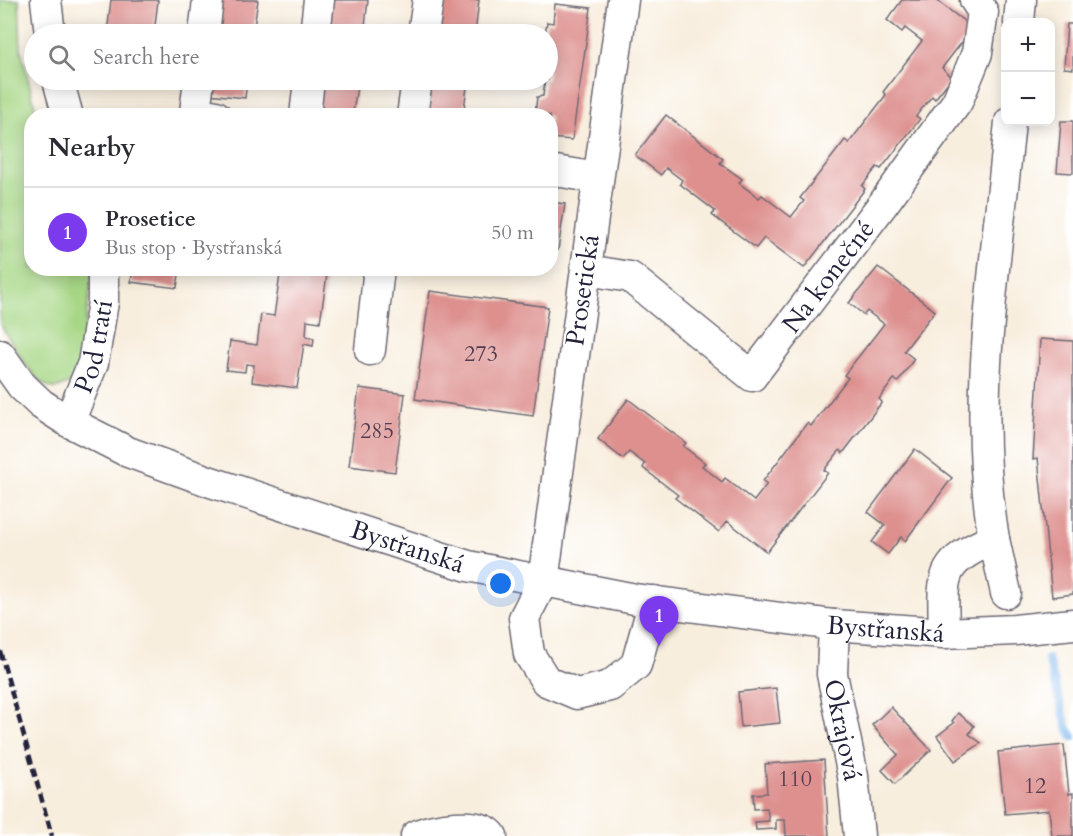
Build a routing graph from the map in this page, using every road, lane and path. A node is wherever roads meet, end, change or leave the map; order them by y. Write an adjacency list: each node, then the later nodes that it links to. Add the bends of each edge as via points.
1 (46, 0): 9 (street)
2 (208, 0): 10 (street)
3 (319, 0): 11 (street)
4 (428, 0): 12 (street)
5 (623, 0): 23 (street, Prosetická)
6 (975, 0): 24 (street, Na konečné, via 983,12 977,53 957,102 752,376 630,277)
7 (1021, 0): 8 (street)
8 (1019, 18)
9 (49, 24)
10 (205, 24)
11 (316, 24)
12 (424, 24)
13 (61, 90): 17 (street)
14 (198, 90): 18 (street)
15 (308, 90): 19 (street)
16 (416, 90): 20 (street)
17 (66, 108)
18 (195, 108)
19 (306, 108)
20 (413, 108)
21 (1010, 126): 30 (street, via 986,359 986,496)
22 (558, 171): 23 (street)
23 (598, 178): 24 (street, Prosetická)
24 (587, 270): 31 (street, Prosetická)
25 (103, 276): 29 (street, Pod tratí, via 93,363)
26 (379, 276): 27 (street)
27 (370, 350)
28 (0, 355): 29 (street, Bystřanská, via 22,386)
29 (69, 422): 31 (street, Bystřanská, via 128,452 211,482 468,566)
30 (994, 539): 32 (street); 36 (street, via 964,551 950,566 943,582)
31 (543, 581): 33 (street, Bystřanská); 33 (street, via 524,618 528,654 546,681 577,694 610,687 636,666)
32 (1006, 593)
33 (654, 601): 35 (street, Bystřanská)
34 (1073, 624): 36 (street, Bystřanská)
35 (834, 626): 36 (street, Bystřanská); 39 (street, Okrajová, via 832,674 853,776)
36 (944, 633)
37 (416, 836): 38 (street, via 427,830 477,826)
38 (492, 836)
39 (859, 836)

